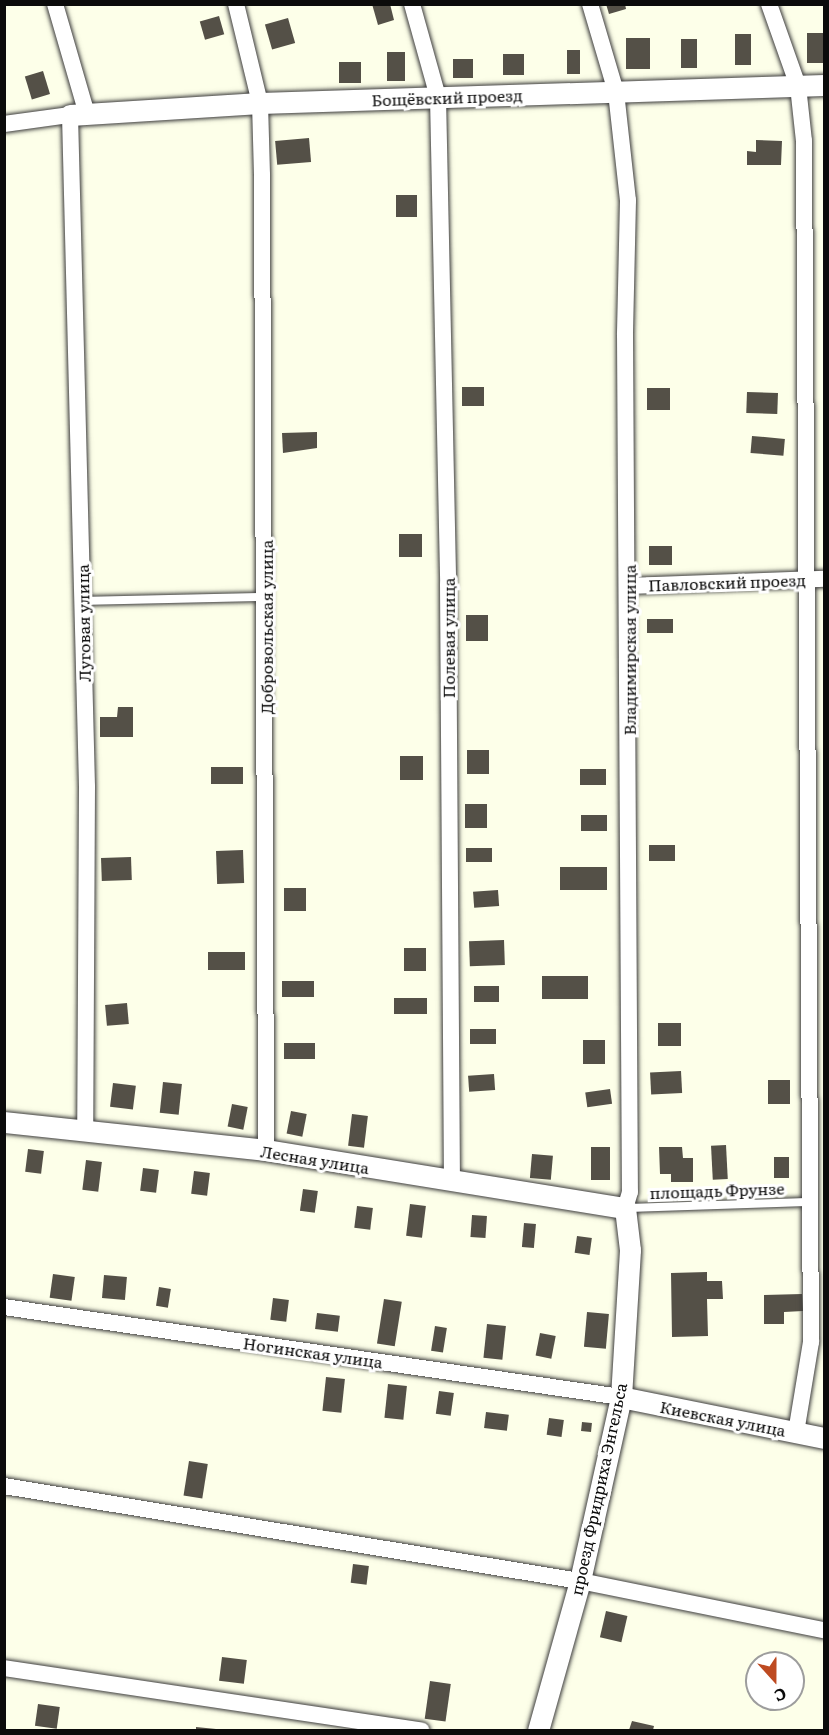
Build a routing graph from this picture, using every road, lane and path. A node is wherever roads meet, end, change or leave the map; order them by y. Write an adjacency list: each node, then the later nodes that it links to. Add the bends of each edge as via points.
1 (55, 4): 11 (street, Луговая улица)
2 (236, 4): 10 (street, Добровольская улица)
3 (412, 4): 9 (street, Полевая улица)
4 (590, 4): 8 (street, Владимирская улица)
5 (769, 4): 6 (street)
6 (798, 86): 7 (street, Бощёвский проезд); 8 (street, Бощёвский проезд); 13 (street, via 804,141)
7 (825, 86)
8 (616, 92): 9 (street, Бощёвский проезд); 15 (street, Владимирская улица, via 628,200 625,335)
9 (438, 97): 10 (street, Бощёвский проезд); 21 (street, Полевая улица, via 448,584)
10 (260, 104): 11 (street, Бощёвский проезд); 16 (street, Добровольская улица)
11 (78, 114): 12 (street); 17 (street, Луговая улица)
12 (4, 124)
13 (807, 579): 14 (street, Павловский проезд); 15 (street, Павловский проезд); 22 (street)
14 (825, 579)
15 (629, 586): 23 (street, Владимирская улица, via 630,1192)
16 (266, 597): 17 (lane); 20 (street, Добровольская улица)
17 (82, 601): 19 (street, Луговая улица, via 87,787)
18 (4, 1122): 19 (street, Лесная улица)
19 (85, 1131): 20 (street, Лесная улица)
20 (266, 1150): 21 (street, Лесная улица)
21 (452, 1180): 23 (street, Лесная улица)
22 (810, 1202): 23 (lane, площадь Фрунзе); 26 (street, via 811,1342)
23 (625, 1208): 25 (street, проезд Фридриха Энгельса, via 630,1250)
24 (4, 1307): 25 (street, Ногинская улица)
25 (621, 1397): 26 (street, Киевская улица); 29 (street, проезд Фридриха Энгельса)
26 (796, 1432): 27 (street, Киевская улица)
27 (825, 1438)
28 (4, 1486): 29 (street)
29 (580, 1581): 30 (street); 33 (street, проезд Фридриха Энгельса)
30 (825, 1630)
31 (4, 1668): 32 (street)
32 (421, 1731)
33 (538, 1731)

